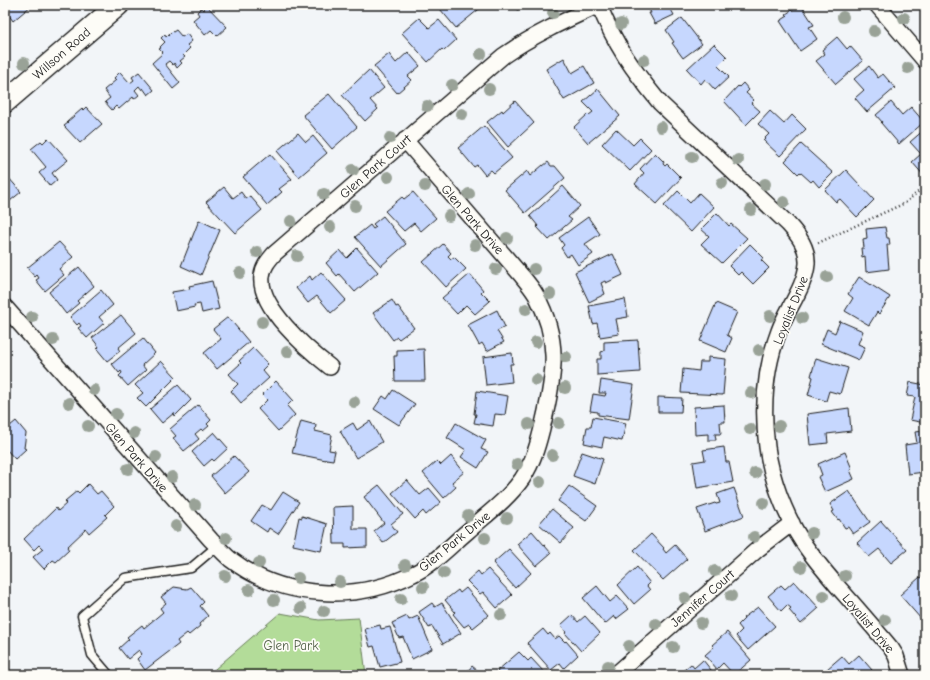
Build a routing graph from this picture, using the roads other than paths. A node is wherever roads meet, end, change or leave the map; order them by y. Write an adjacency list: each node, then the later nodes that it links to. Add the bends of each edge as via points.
1 (118, 5): 5 (street, Willson Road)
2 (599, 5): 6 (street, Glen Park Court, via 537,34 503,56); 9 (street, Loyalist Drive, via 619,49 660,103 788,224 805,249 805,276 778,331 768,370 764,409 767,448 776,487)
3 (877, 5): 4 (street)
4 (925, 61)
5 (5, 102)
6 (406, 140): 8 (street, Glen Park Court, via 266,263 262,287 270,304 293,334); 10 (street, Glen Park Drive, via 522,275 535,293 545,314 554,358 553,381 539,443 532,462 510,494 432,562 414,574 362,592 306,592 279,585 254,574 230,559)
7 (5, 307): 10 (street, Glen Park Drive)
8 (330, 367)
9 (792, 523): 12 (street, Jennifer Court, via 758,549); 13 (street, Loyalist Drive, via 816,560 896,656)
10 (216, 546): 11 (lane, via 191,568 125,578 82,616 92,655)
11 (109, 675)
12 (615, 675)
13 (902, 675)

